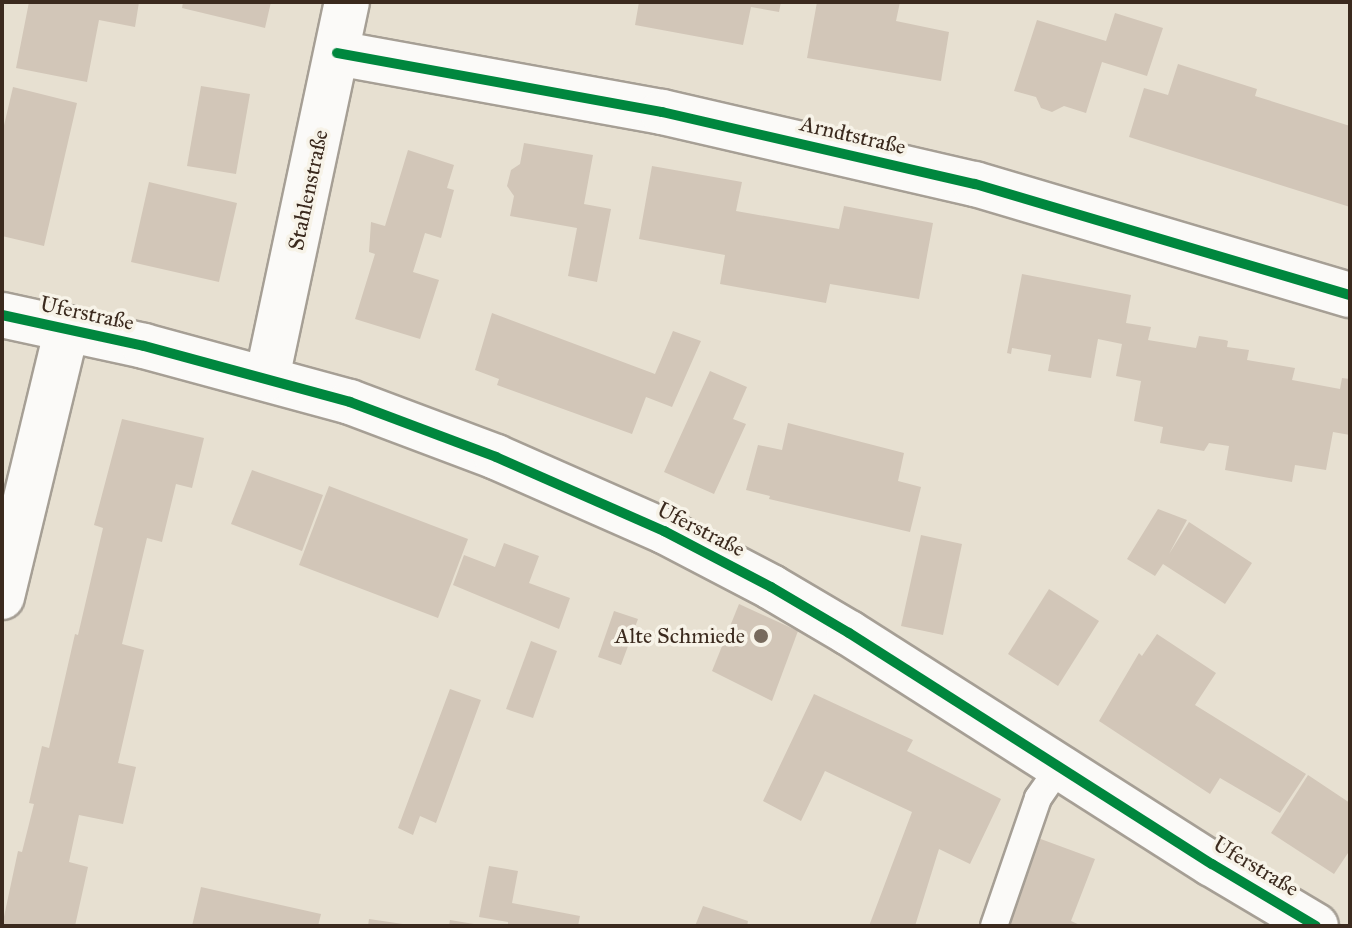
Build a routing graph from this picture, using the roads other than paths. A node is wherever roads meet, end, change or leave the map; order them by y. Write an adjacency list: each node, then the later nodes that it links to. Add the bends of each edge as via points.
1 (347, 2): 2 (street, Stahlenstraße)
2 (337, 53): 3 (street, Arndtstraße, via 662,112 975,184); 6 (street, Stahlenstraße)
3 (1350, 295)
4 (2, 315): 5 (street, Uferstraße)
5 (67, 328): 6 (street, Uferstraße); 7 (street)
6 (267, 378): 8 (street, Uferstraße, via 434,432 664,531 797,602)
7 (2, 597)
8 (1060, 767): 9 (lane, via 1038,798); 10 (street, Uferstraße)
9 (994, 926)
10 (1316, 926)

